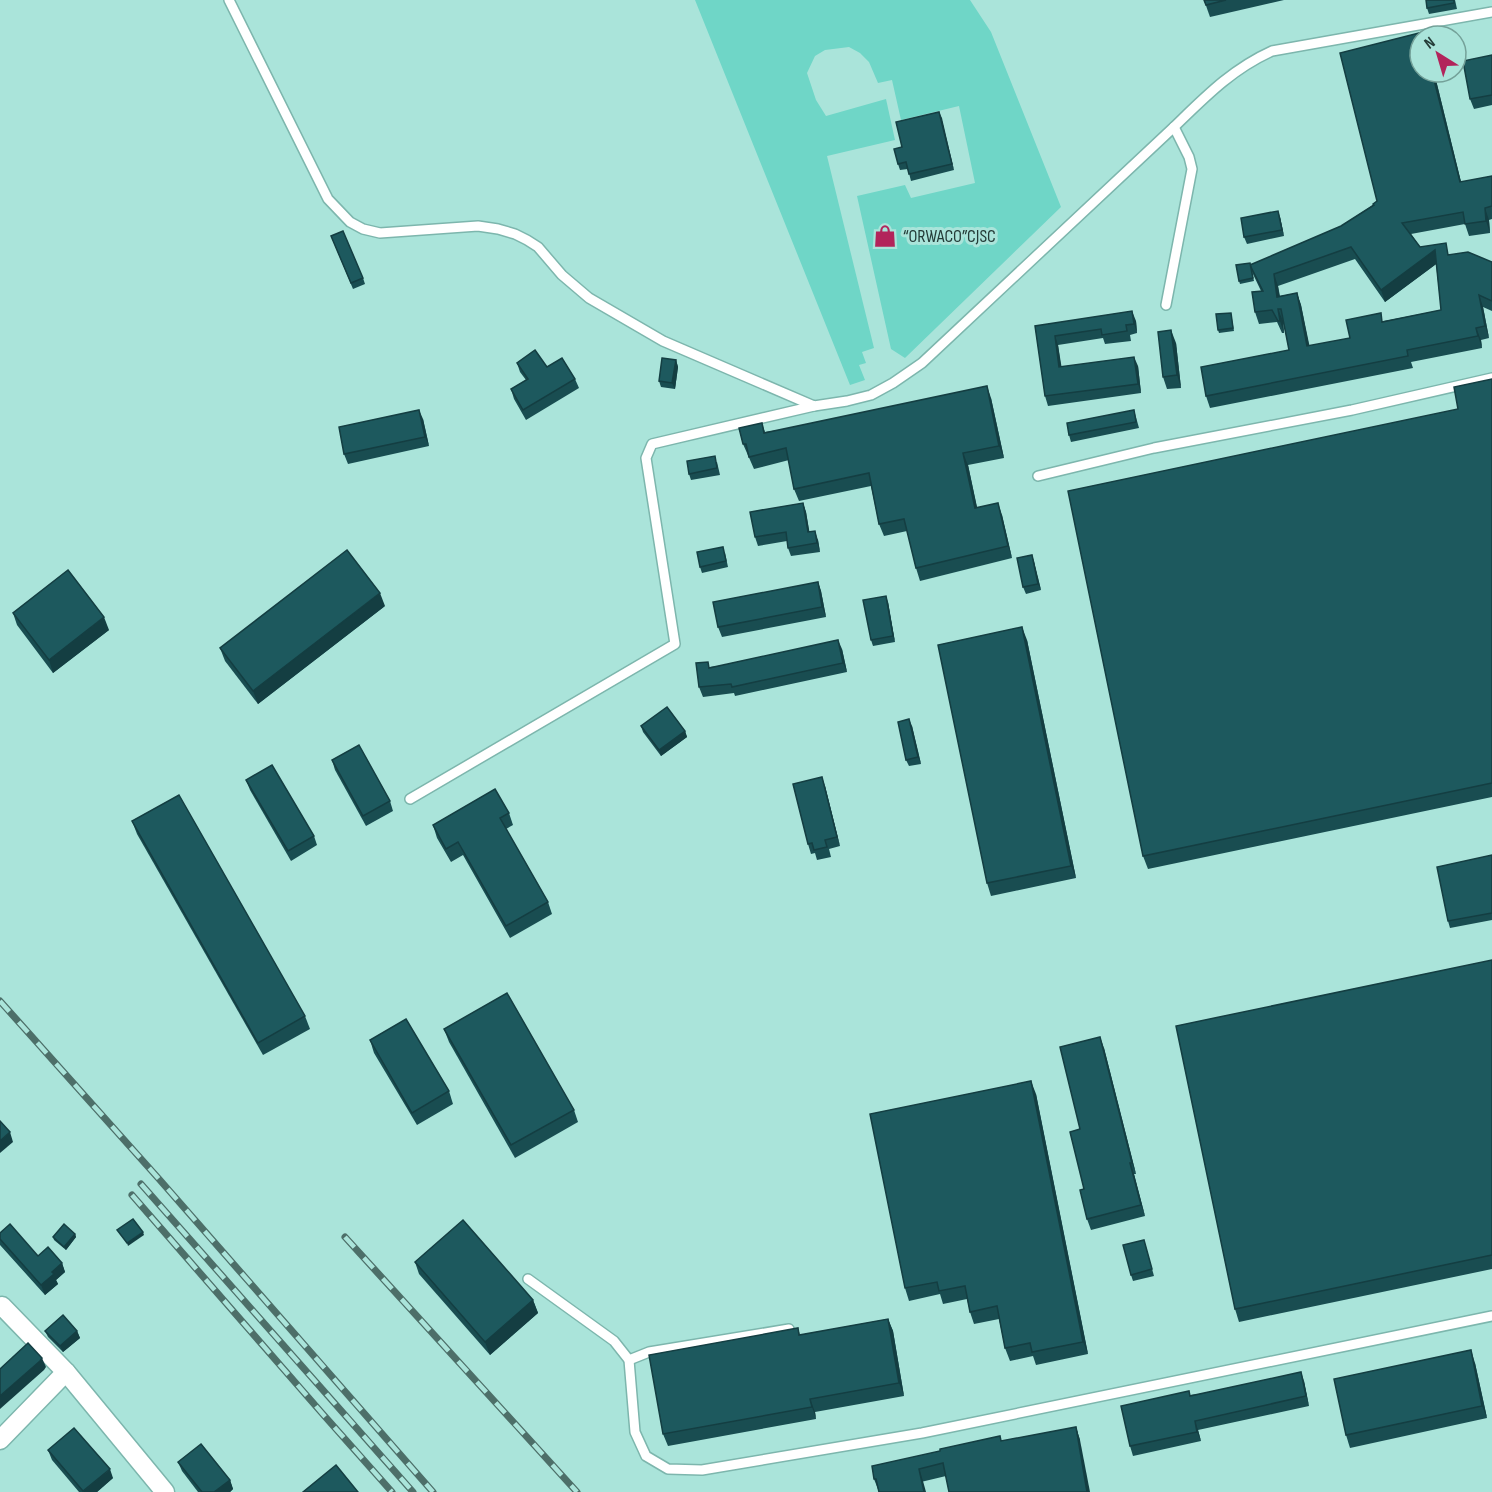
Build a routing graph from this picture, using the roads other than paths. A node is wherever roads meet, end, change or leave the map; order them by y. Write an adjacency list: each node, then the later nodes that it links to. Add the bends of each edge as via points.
1 (229, 0): 6 (lane, via 328,199 350,222 380,232 478,226 515,234 538,247 589,298 663,341)
2 (1492, 12): 3 (lane, via 1272,51 1214,87)
3 (1174, 127): 4 (lane, via 1192,169); 6 (lane, via 922,363 871,395)
4 (1166, 305)
5 (1492, 378): 7 (lane)
6 (814, 406): 8 (lane, via 652,444 646,458 675,644)
7 (1038, 476)
8 (410, 799)
9 (528, 1279): 13 (lane, via 614,1341)
10 (2, 1306): 14 (street)
11 (1492, 1316): 13 (lane, via 922,1433 702,1470 668,1469 646,1456 635,1432)
12 (789, 1329): 13 (lane, via 649,1352)
13 (629, 1360)
14 (66, 1372): 15 (street); 16 (street)
15 (0, 1440)
16 (165, 1492)

